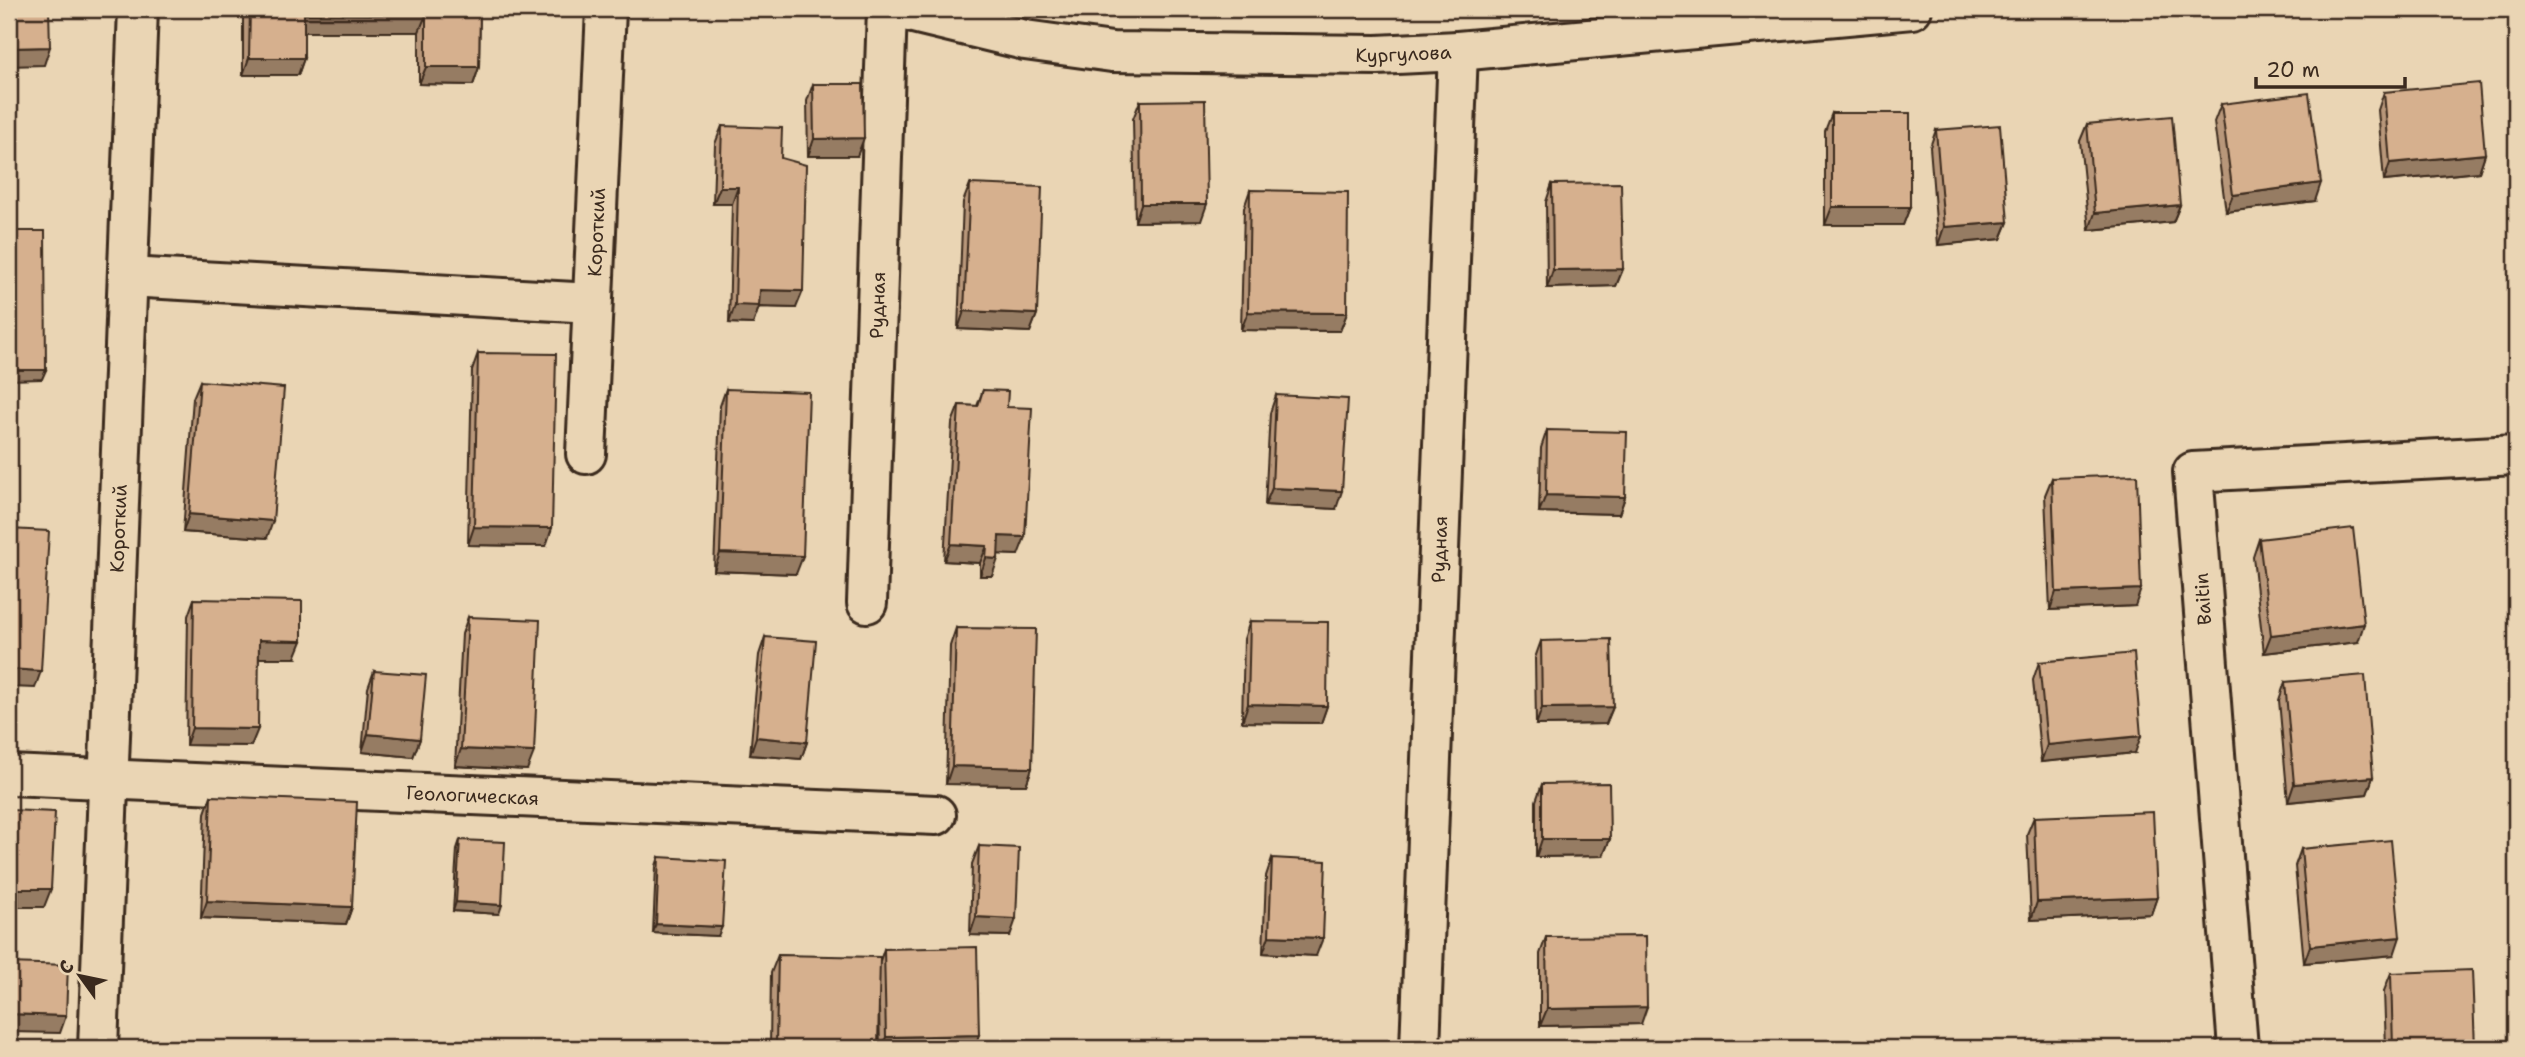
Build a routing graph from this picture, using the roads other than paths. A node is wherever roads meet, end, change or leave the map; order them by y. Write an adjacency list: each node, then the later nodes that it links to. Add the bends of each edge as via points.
1 (138, 9): 8 (street, Короткий)
2 (606, 9): 9 (street, Короткий)
3 (887, 9): 12 (street, Рудная)
4 (897, 9): 6 (street, Кургулова)
5 (1894, 10): 7 (street, Кургулова)
6 (1026, 24): 7 (street, Кургулова, via 1112,52 1377,55)
7 (1458, 51): 17 (street, Рудная)
8 (128, 276): 9 (street); 14 (street, Короткий)
9 (592, 303): 10 (street, Короткий)
10 (586, 454)
11 (2516, 455): 18 (street, Baitin, via 2193,472)
12 (867, 603)
13 (9, 775): 14 (street, Геологическая)
14 (109, 779): 15 (street, Геологическая); 16 (street, Короткий)
15 (936, 815)
16 (98, 1048)
17 (1420, 1048)
18 (2238, 1048)

